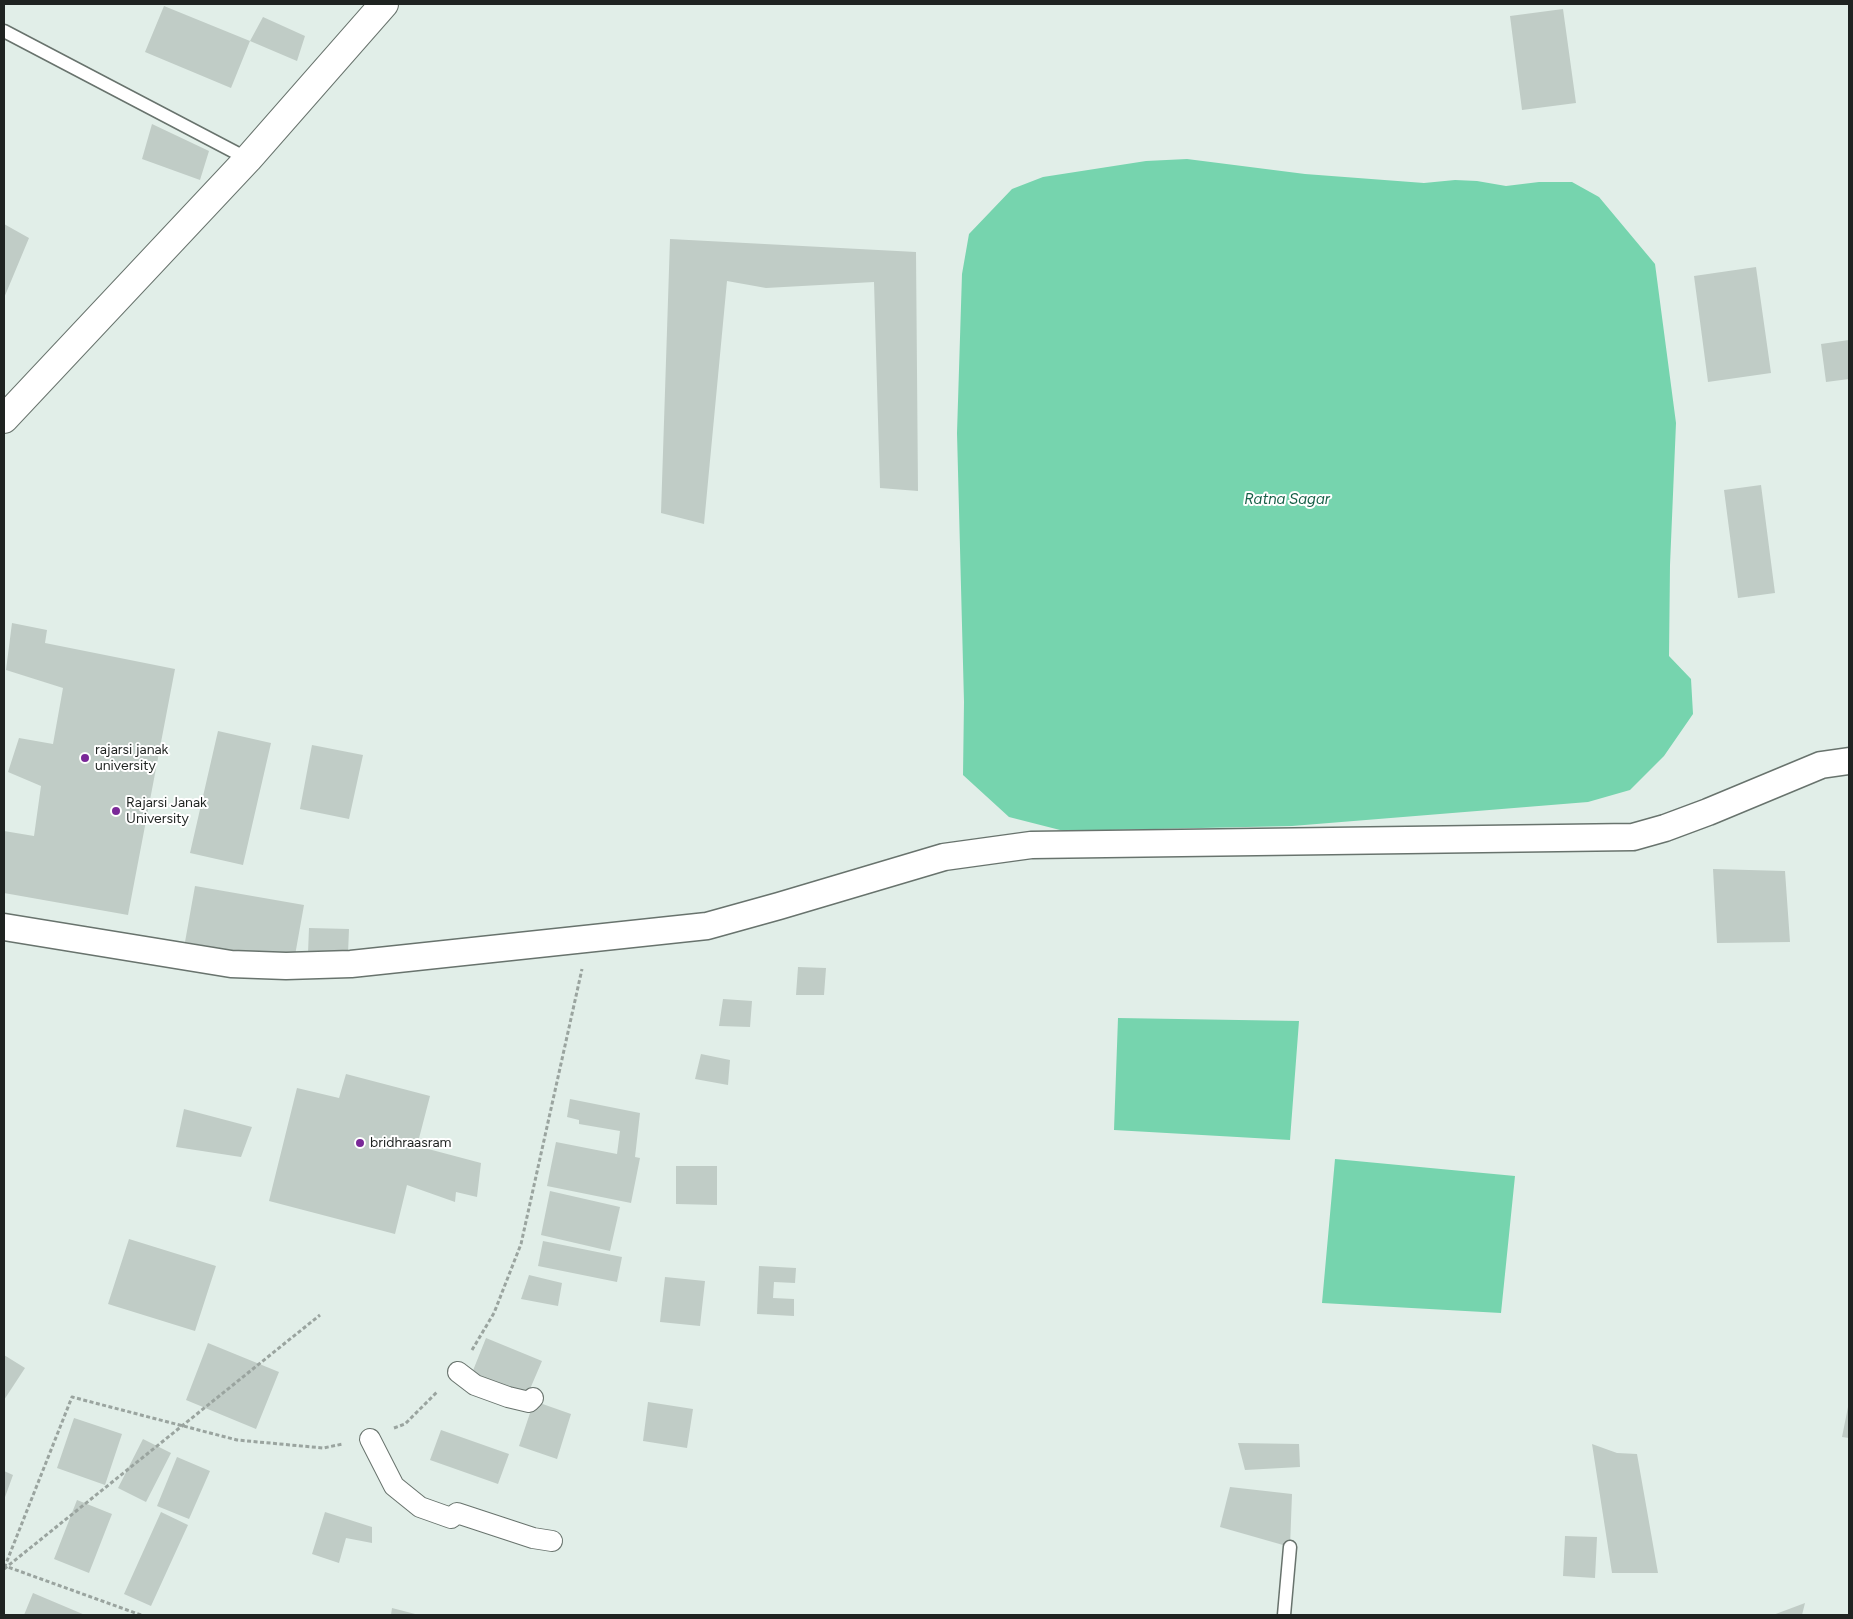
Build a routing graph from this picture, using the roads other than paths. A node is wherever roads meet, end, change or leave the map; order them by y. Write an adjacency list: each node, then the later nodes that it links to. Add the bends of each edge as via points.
1 (384, 4): 3 (main road)
2 (4, 31): 3 (lane)
3 (248, 159): 4 (main road)
4 (4, 419)
5 (1849, 761): 6 (street, via 1822,765 1665,828 1633,837 1031,846 944,857 707,926 351,964 231,964)
6 (4, 927)
7 (458, 1372): 8 (street, via 475,1385 508,1398 529,1402)
8 (533, 1398)
9 (370, 1439): 10 (street, via 394,1486 420,1507 451,1518 457,1513)
10 (552, 1541)
11 (1290, 1547): 12 (lane)
12 (1284, 1615)

